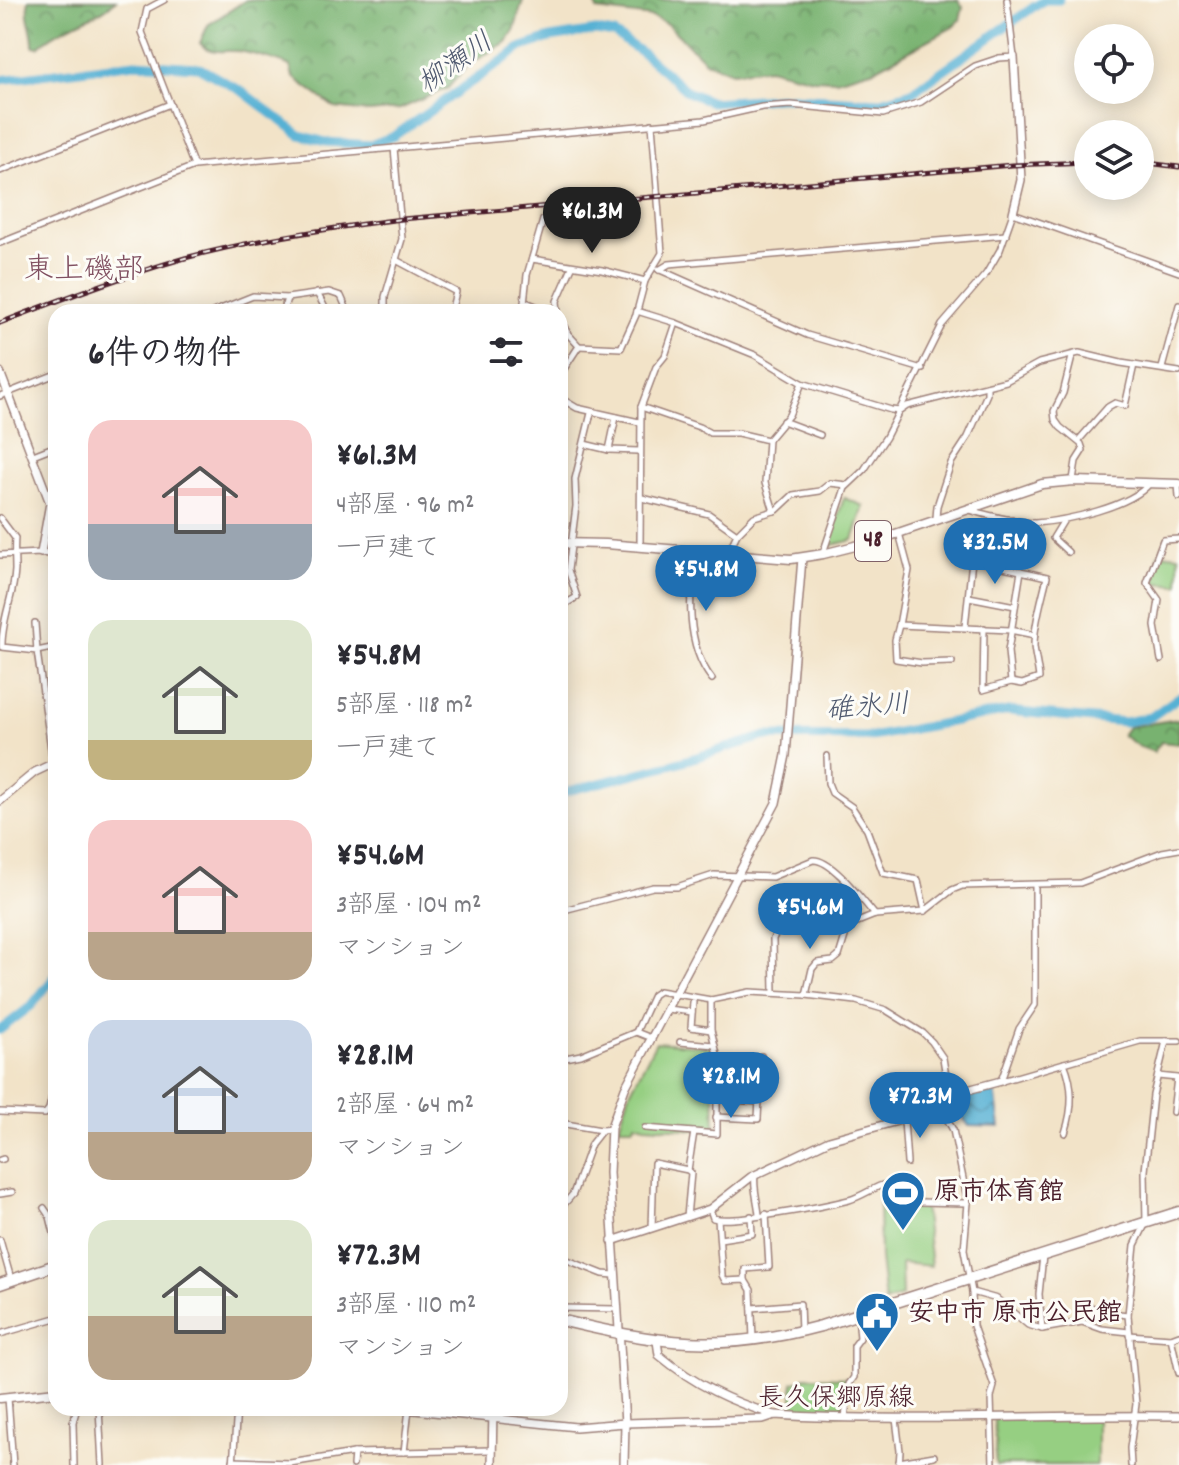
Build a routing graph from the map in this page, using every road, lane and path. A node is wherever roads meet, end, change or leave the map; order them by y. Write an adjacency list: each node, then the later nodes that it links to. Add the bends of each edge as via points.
1 (164, 0): 4 (street, via 147,9 142,32)
2 (1007, 0): 3 (street)
3 (1014, 57): 5 (street, via 975,66 921,102 883,114 791,105); 9 (street, via 1021,180)
4 (170, 104): 7 (street); 8 (street)
5 (652, 124): 6 (street); 16 (street, via 662,253)
6 (394, 148): 7 (street); 14 (street, via 402,219)
7 (194, 166): 12 (street)
8 (0, 171)
9 (1013, 213): 11 (street); 17 (street)
10 (543, 220): 13 (street)
11 (1006, 235): 16 (street); 39 (street, via 986,274 942,325)
12 (0, 243)
13 (532, 259): 15 (street); 21 (street)
14 (396, 260): 26 (street); 27 (street, via 456,292)
15 (572, 267): 18 (street); 29 (street)
16 (657, 268): 18 (street); 39 (street, via 807,335)
17 (1179, 272)
18 (645, 281): 31 (street)
19 (317, 293): 20 (street); 24 (street); 25 (street, via 341,296)
20 (287, 298): 22 (street, via 253,296); 23 (street)
21 (526, 302): 28 (street)
22 (233, 304)
23 (285, 304)
24 (323, 304)
25 (344, 304)
26 (385, 304)
27 (453, 304)
28 (531, 304)
29 (557, 304)
30 (1179, 305): 38 (street)
31 (637, 311): 32 (street); 34 (street, via 621,348)
32 (676, 323): 43 (street, via 755,355); 47 (street)
33 (568, 334): 34 (street)
34 (579, 346): 36 (street)
35 (1072, 357): 37 (street, via 1079,353); 44 (street, via 1039,363); 55 (street, via 1054,411 1060,427)
36 (568, 363)
37 (1134, 365): 38 (street); 55 (street, via 1125,406 1108,407)
38 (1162, 368): 41 (street)
39 (922, 369): 48 (street)
40 (0, 372): 45 (street)
41 (1179, 372)
42 (48, 377): 45 (street)
43 (802, 383): 48 (street); 51 (street)
44 (987, 386): 48 (street); 72 (street, via 968,437 951,463)
45 (4, 394): 60 (street)
46 (568, 403): 49 (street)
47 (641, 407): 52 (street); 54 (street, via 710,433)
48 (900, 411): 64 (street, via 864,470)
49 (591, 413): 50 (street); 56 (street)
50 (616, 417): 52 (street); 58 (street)
51 (783, 421): 53 (street); 54 (street)
52 (639, 422): 59 (street)
53 (820, 435)
54 (768, 440): 69 (street, via 765,483)
55 (1078, 441): 61 (street, via 1083,450)
56 (584, 444): 58 (street); 78 (street, via 575,479)
57 (48, 449): 60 (street)
58 (609, 450): 59 (street)
59 (639, 451): 67 (street)
60 (33, 455): 65 (street)
61 (1072, 481): 62 (main road, 48); 68 (main road, 48, via 1042,484)
62 (1150, 483): 63 (main road, 48); 73 (street, via 1126,501)
63 (1179, 484): 66 (street)
64 (848, 485): 69 (street, via 830,483 820,491 793,495); 84 (street)
65 (48, 497)
66 (1179, 497)
67 (642, 498): 75 (street, via 709,514); 79 (street)
68 (967, 509): 72 (main road, 48); 73 (street, via 1026,523)
69 (774, 511): 75 (street, via 754,517)
70 (48, 514): 82 (street)
71 (0, 518): 86 (street, via 15,538)
72 (936, 518): 74 (main road, 48)
73 (1065, 519): 81 (street, via 1053,538)
74 (899, 533): 84 (main road, 48); 96 (street, via 909,570)
75 (737, 534): 87 (street)
76 (1179, 539): 103 (street, via 1163,540 1147,583 1159,600 1155,626)
77 (568, 543): 78 (main road, 48)
78 (572, 543): 79 (main road, 48); 89 (street)
79 (640, 546): 80 (main road, 48)
80 (695, 551): 87 (main road, 48); 105 (street, via 691,608 697,651)
81 (1068, 552)
82 (41, 553): 83 (street); 86 (street)
83 (48, 554)
84 (823, 554): 88 (main road, 48)
85 (0, 555): 86 (street)
86 (13, 555): 102 (street, via 2,647)
87 (727, 555): 88 (main road, 48)
88 (802, 558): 112 (street, via 782,780)
89 (568, 570)
90 (568, 570): 93 (street, via 577,597)
91 (1021, 571): 92 (street, via 972,560); 94 (street); 100 (street, via 1047,577)
92 (969, 597): 94 (street); 97 (street)
93 (568, 602)
94 (1015, 606): 99 (street)
95 (35, 623): 102 (street)
96 (899, 625): 97 (street); 104 (street, via 896,659)
97 (965, 627): 98 (street)
98 (984, 628): 99 (street); 106 (street, via 983,690)
99 (1010, 630): 100 (street); 106 (street)
100 (1035, 635): 106 (street, via 1039,678)
101 (48, 649): 102 (street)
102 (37, 651): 107 (street)
103 (1161, 660)
104 (952, 662)
105 (712, 679)
106 (1011, 682)
107 (48, 719)
108 (827, 756): 115 (street, via 832,793 852,807 867,830 883,873 918,880)
109 (48, 766): 110 (street)
110 (0, 801)
111 (1179, 849): 113 (street, via 1095,880)
112 (740, 874): 114 (street, via 653,887); 116 (street, via 772,877 820,860); 118 (street)
113 (1035, 886): 115 (street, via 962,886); 138 (street, via 1035,1005 1019,1029)
114 (568, 909)
115 (925, 911): 116 (street)
116 (875, 915): 117 (street)
117 (849, 923): 119 (street, via 830,919 777,931); 120 (street, via 839,956 817,963)
118 (675, 993): 121 (street); 123 (street); 126 (street, via 653,995)
119 (774, 993): 120 (street); 121 (street)
120 (806, 995): 139 (street, via 886,1010 923,1033 943,1058)
121 (711, 1000): 125 (street)
122 (693, 1002): 124 (street)
123 (667, 1009): 124 (street); 127 (street)
124 (692, 1012): 125 (street, via 691,1027)
125 (711, 1030): 131 (street)
126 (636, 1032): 127 (street); 133 (street)
127 (651, 1038): 150 (street)
128 (1166, 1041): 129 (street); 134 (street, via 1140,1041); 137 (street)
129 (1179, 1041)
130 (680, 1042): 131 (street)
131 (714, 1045): 135 (street)
132 (761, 1056): 136 (street)
133 (568, 1057)
134 (1064, 1063): 138 (street); 152 (street, via 1071,1103)
135 (716, 1070): 136 (street); 140 (street)
136 (761, 1072): 141 (street)
137 (1158, 1076): 145 (street, via 1177,1078); 168 (street, via 1143,1187)
138 (1001, 1081): 139 (street)
139 (949, 1095): 142 (street)
140 (716, 1099): 141 (street); 146 (street)
141 (759, 1102): 146 (street, via 758,1119)
142 (937, 1102): 147 (street); 159 (street, via 953,1130)
143 (48, 1110): 144 (street, via 45,1114)
144 (0, 1112)
145 (1173, 1112)
146 (716, 1117): 151 (street, via 717,1134)
147 (904, 1119): 153 (street); 155 (street, via 829,1140)
148 (568, 1124): 150 (street)
149 (645, 1128): 151 (street)
150 (606, 1130): 158 (street, via 591,1144); 172 (street)
151 (694, 1132): 154 (street)
152 (1065, 1133)
153 (907, 1163)
154 (688, 1170): 166 (street); 169 (street, via 654,1163)
155 (755, 1175): 161 (street); 164 (street, via 753,1187)
156 (12, 1192): 157 (street)
157 (0, 1194)
158 (568, 1200)
159 (968, 1203): 164 (street, via 920,1202 888,1183 851,1199); 177 (street, via 964,1250)
160 (44, 1208): 163 (street)
161 (710, 1209): 166 (street); 167 (street)
162 (1179, 1212): 168 (highway)
163 (48, 1214)
164 (762, 1214): 165 (street); 178 (street, via 769,1267 745,1269)
165 (751, 1216): 167 (street); 170 (street, via 752,1234)
166 (687, 1218): 169 (street)
167 (718, 1219): 170 (street)
168 (1146, 1223): 173 (highway); 186 (street, via 1135,1245)
169 (652, 1229): 172 (street)
170 (720, 1239): 178 (street, via 725,1281)
171 (0, 1240): 179 (street)
172 (612, 1241): 176 (street)
173 (1043, 1256): 177 (highway); 189 (street)
174 (568, 1260): 176 (street)
175 (48, 1268): 179 (highway)
176 (614, 1275): 184 (street)
177 (969, 1279): 180 (street); 185 (highway)
178 (745, 1280): 183 (street)
179 (6, 1282)
180 (972, 1292): 189 (street, via 997,1299 1028,1325); 209 (street, via 973,1326 994,1386)
181 (1091, 1307): 186 (street)
182 (568, 1308): 184 (street)
183 (752, 1308): 190 (street, via 800,1304); 196 (street)
184 (616, 1309): 192 (street)
185 (858, 1314): 190 (highway); 211 (street, via 860,1338 854,1346)
186 (1128, 1315): 193 (street)
187 (48, 1320): 191 (street)
188 (568, 1322): 192 (highway)
189 (1042, 1329): 193 (street, via 1082,1322)
190 (801, 1332): 196 (highway)
191 (0, 1334)
192 (617, 1334): 197 (highway); 214 (street)
193 (1129, 1334): 195 (street); 202 (street)
194 (1179, 1335): 195 (street)
195 (1171, 1338): 198 (street)
196 (753, 1340): 197 (highway)
197 (657, 1341): 201 (street, via 659,1355 683,1375 716,1395)
198 (1179, 1373)
199 (48, 1393): 200 (main road)
200 (4, 1398): 221 (street)
201 (775, 1415): 211 (street, 長久保郷原線); 214 (street, 長久保郷原線)
202 (1135, 1415): 209 (street, 長久保郷原線); 210 (street, 長久保郷原線); 228 (street)
203 (75, 1416): 222 (street)
204 (99, 1416): 223 (street)
205 (236, 1416): 219 (street)
206 (408, 1416): 216 (street)
207 (462, 1416): 213 (street, 長久保郷原線)
208 (493, 1416): 213 (street)
209 (992, 1416): 212 (street, 長久保郷原線); 227 (street)
210 (1179, 1416)
211 (845, 1418): 212 (street, 長久保郷原線)
212 (896, 1419): 220 (street)
213 (493, 1420): 214 (street, 長久保郷原線, via 576,1427); 215 (street)
214 (625, 1423): 226 (street)
215 (492, 1450): 216 (street); 225 (street)
216 (404, 1452): 217 (street)
217 (354, 1453): 219 (street, via 290,1463); 224 (street)
218 (934, 1456): 220 (street)
219 (233, 1463)
220 (899, 1464)
221 (13, 1465)
222 (74, 1465)
223 (102, 1465)
224 (353, 1465)
225 (492, 1465)
226 (624, 1465)
227 (993, 1465)
228 (1131, 1465)

